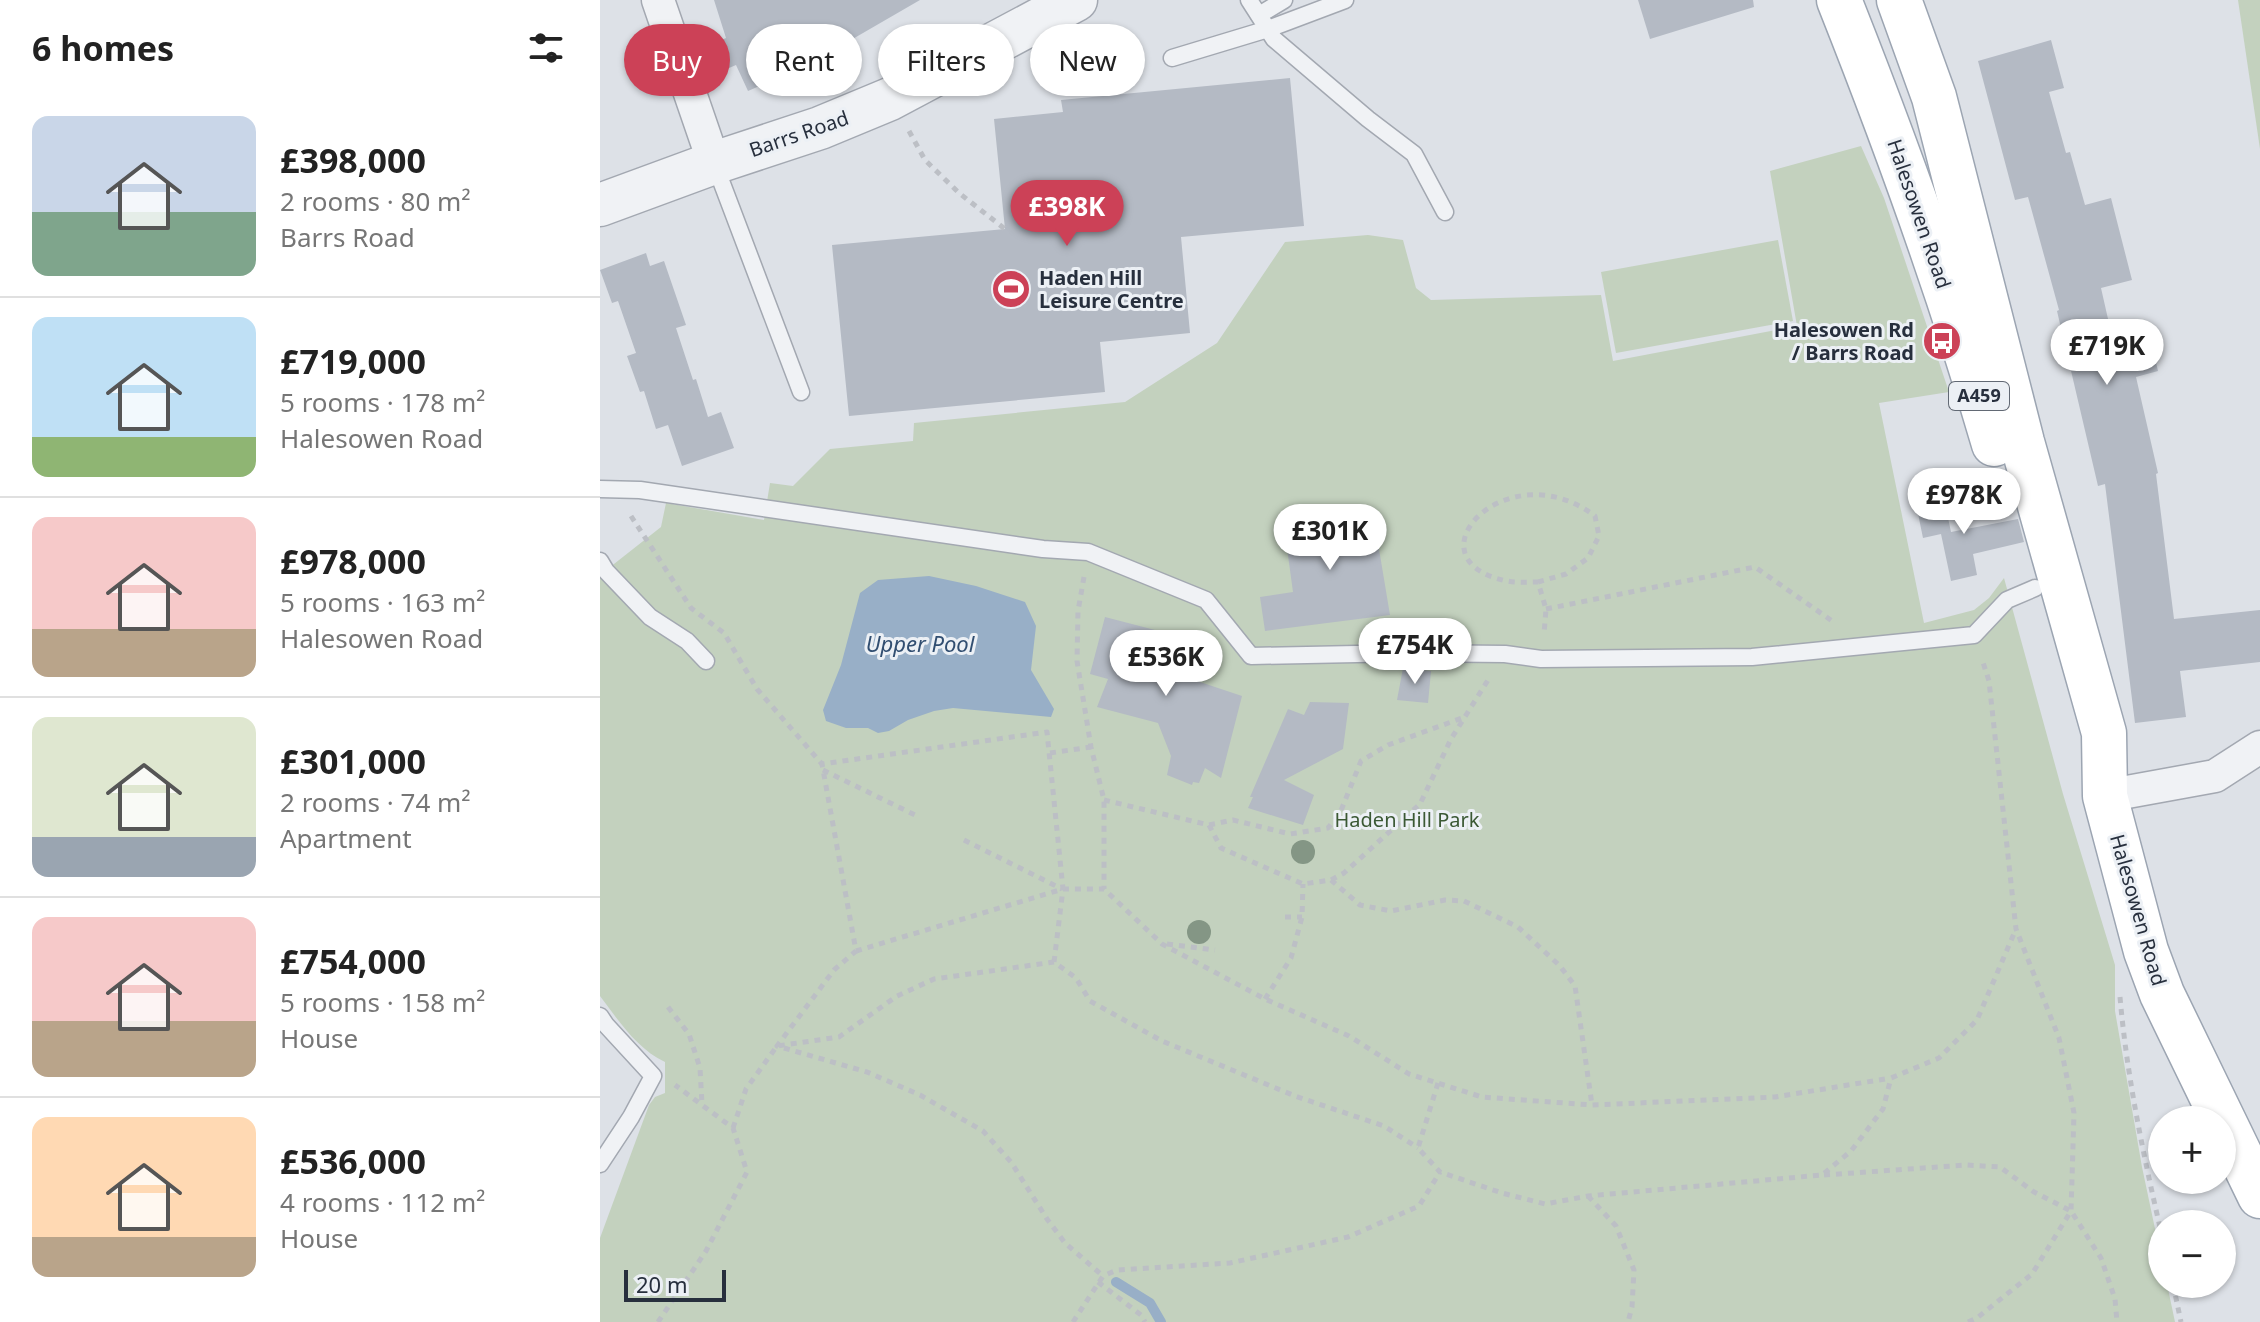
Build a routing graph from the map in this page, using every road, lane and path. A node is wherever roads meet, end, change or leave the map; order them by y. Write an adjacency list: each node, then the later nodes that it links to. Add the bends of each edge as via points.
1 (658, 0): 10 (street)
2 (1076, 0): 9 (street, Barrs Road)
3 (1284, 0): 7 (lane)
4 (1345, 0): 7 (lane)
5 (1839, 0): 19 (main road, Halesowen Road / A459, via 1936,261)
6 (1899, 0): 31 (main road, Halesowen Road / A459, via 1934,97 2022,442 2104,733)
7 (1259, 14): 8 (lane); 12 (lane, via 1274,39 1414,154)
8 (1172, 58)
9 (890, 99): 10 (street, Barrs Road); 13 (path, via 925,160)
10 (714, 163): 11 (street, Barrs Road); 14 (lane)
11 (600, 205)
12 (1445, 212)
13 (1005, 229)
14 (801, 392)
15 (600, 489): 16 (lane, via 640,490)
16 (1088, 552): 23 (lane, via 1206,600 1251,656); 27 (path, via 1078,611 1077,661)
17 (600, 561): 25 (lane, via 650,617)
18 (1538, 582): 18 (path, via 1508,582 1479,571 1465,557 1463,538 1475,517 1493,504 1541,494 1580,504 1595,516 1599,536 1588,558 1566,574); 20 (path)
19 (2035, 588): 21 (lane, via 2007,600); 31 (main road, Halesowen Road / A459, via 2077,744)
20 (1546, 609): 22 (path, via 1755,567); 24 (path)
21 (1974, 635): 22 (lane); 42 (path, via 1989,681)
22 (1868, 646): 24 (lane, via 1752,657)
23 (1505, 654): 24 (lane); 26 (path)
24 (1541, 659)
25 (706, 661)
26 (1463, 717): 34 (path, via 1361,761 1340,813 1328,828 1290,834 1233,820); 36 (path, via 1420,804)
27 (1091, 747): 29 (path); 32 (path)
28 (2260, 747): 31 (street, via 2215,776)
29 (1050, 753): 30 (path, via 1047,732 822,764); 38 (path)
30 (823, 770): 33 (path); 45 (path)
31 (2105, 796): 46 (main road, Halesowen Road / A459)
32 (1104, 800): 34 (path); 39 (path)
33 (919, 817)
34 (1209, 825): 37 (path, via 1221,848)
35 (964, 840): 38 (path)
36 (1331, 880): 37 (path); 56 (path, via 1360,905 1391,911 1464,901 1518,927 1575,986)
37 (1303, 884): 41 (path)
38 (1063, 889): 39 (path); 45 (path); 47 (path)
39 (1104, 889): 43 (path)
40 (1285, 917): 41 (path)
41 (1302, 917): 48 (path, via 1291,958)
42 (2016, 929): 53 (path, via 1977,1020 1939,1058); 65 (path, via 2059,1038 2074,1113)
43 (1162, 944): 44 (path); 48 (path)
44 (1215, 950)
45 (856, 951): 51 (path, via 834,970)
46 (2146, 951): 63 (main road, Halesowen Road / A459); 64 (path, via 2118,980)
47 (1054, 962): 51 (path, via 934,979 897,996 839,1037); 58 (path, via 1076,978 1090,1001 1162,1041 1384,1126)
48 (1265, 999): 54 (path, via 1349,1036 1409,1074)
49 (668, 1007): 55 (path, via 689,1034 700,1068)
50 (600, 1016): 52 (lane)
51 (777, 1046): 57 (path, via 746,1089); 66 (path, via 867,1072 983,1131 1011,1162 1065,1243)
52 (653, 1076): 55 (path, via 665,1078); 59 (lane)
53 (1891, 1078): 56 (path, via 1775,1097); 61 (path, via 1883,1109 1851,1151)
54 (1438, 1083): 56 (path, via 1482,1097); 58 (path)
55 (702, 1105): 57 (path)
56 (1592, 1105)
57 (733, 1128): 69 (path, via 747,1172 706,1251)
58 (1418, 1148): 60 (path)
59 (600, 1164)
60 (1440, 1172): 62 (path, via 1545,1204); 66 (path, via 1419,1206 1348,1237 1230,1263 1117,1270)
61 (1822, 1175): 62 (path); 65 (path, via 2000,1167)
62 (1588, 1196): 72 (path, via 1616,1226 1634,1270)
63 (2260, 1196)
64 (2156, 1210)
65 (2071, 1211): 73 (path, via 2032,1274); 74 (path, via 2101,1258)
66 (1103, 1276): 67 (path)
67 (1098, 1282): 70 (path); 71 (path)
68 (2176, 1298): 75 (path)
69 (658, 1322)
70 (1073, 1322)
71 (1145, 1322)
72 (1628, 1322)
73 (1968, 1322)
74 (2117, 1322)
75 (2181, 1322)

